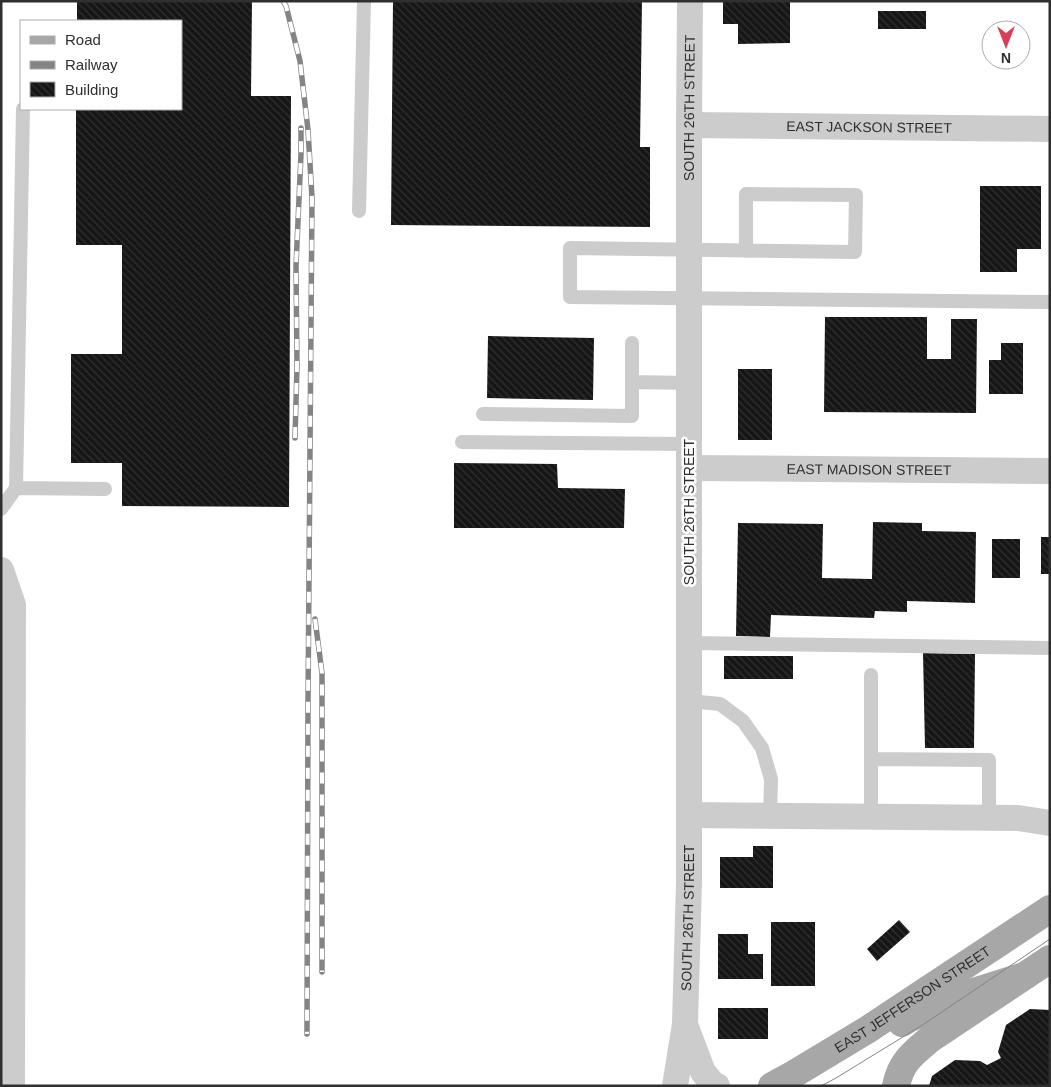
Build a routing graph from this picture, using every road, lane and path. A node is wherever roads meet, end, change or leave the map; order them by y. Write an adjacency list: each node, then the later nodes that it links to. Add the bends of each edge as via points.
1 (364, 1): 6 (lane)
2 (690, 1): 4 (street, SOUTH 26TH STREET)
3 (24, 110): 18 (lane)
4 (688, 126): 5 (street, EAST JACKSON STREET); 7 (street, SOUTH 26TH STREET)
5 (1050, 129)
6 (359, 212)
7 (689, 250): 8 (lane); 9 (street, SOUTH 26TH STREET); 9 (lane, via 570,248 570,297)
8 (746, 251): 8 (lane, via 855,252 856,195 746,194)
9 (689, 298): 10 (lane); 13 (street, SOUTH 26TH STREET)
10 (1050, 302)
11 (632, 343): 12 (lane)
12 (632, 382): 13 (lane); 14 (lane, via 632,416)
13 (689, 383): 16 (street, SOUTH 26TH STREET)
14 (483, 414)
15 (462, 442): 16 (lane)
16 (689, 456): 17 (street, EAST MADISON STREET); 22 (street, SOUTH 26TH STREET)
17 (1050, 471)
18 (16, 488): 19 (lane); 20 (lane)
19 (105, 489)
20 (1, 509)
21 (1, 570): 38 (street, via 13,604)
22 (689, 643): 23 (lane); 25 (street, SOUTH 26TH STREET)
23 (1050, 648)
24 (871, 675): 26 (lane)
25 (689, 701): 28 (street, SOUTH 26TH STREET); 29 (lane, via 720,704 744,721 762,748 771,779)
26 (871, 759): 30 (lane); 31 (lane, via 989,760)
27 (1050, 814): 32 (street)
28 (689, 815): 29 (street); 37 (street, SOUTH 26TH STREET)
29 (770, 816): 30 (street)
30 (871, 817): 31 (street)
31 (989, 818): 32 (street)
32 (1018, 818): 33 (street)
33 (1050, 823)
34 (1050, 909): 41 (main road, EAST JEFFERSON STREET, via 866,1030)
35 (1050, 959): 36 (main road, EAST JEFFERSON STREET)
36 (1024, 976): 42 (main road, EAST JEFFERSON STREET, via 970,993 910,1018); 43 (main road, EAST JEFFERSON STREET, via 913,1053 902,1066)
37 (685, 1024): 39 (street, SOUTH 26TH STREET); 40 (street, SOUTH 26TH STREET, via 703,1072)
38 (12, 1086)
39 (675, 1086)
40 (717, 1086)
41 (772, 1086)
42 (796, 1086)
43 (896, 1086)

